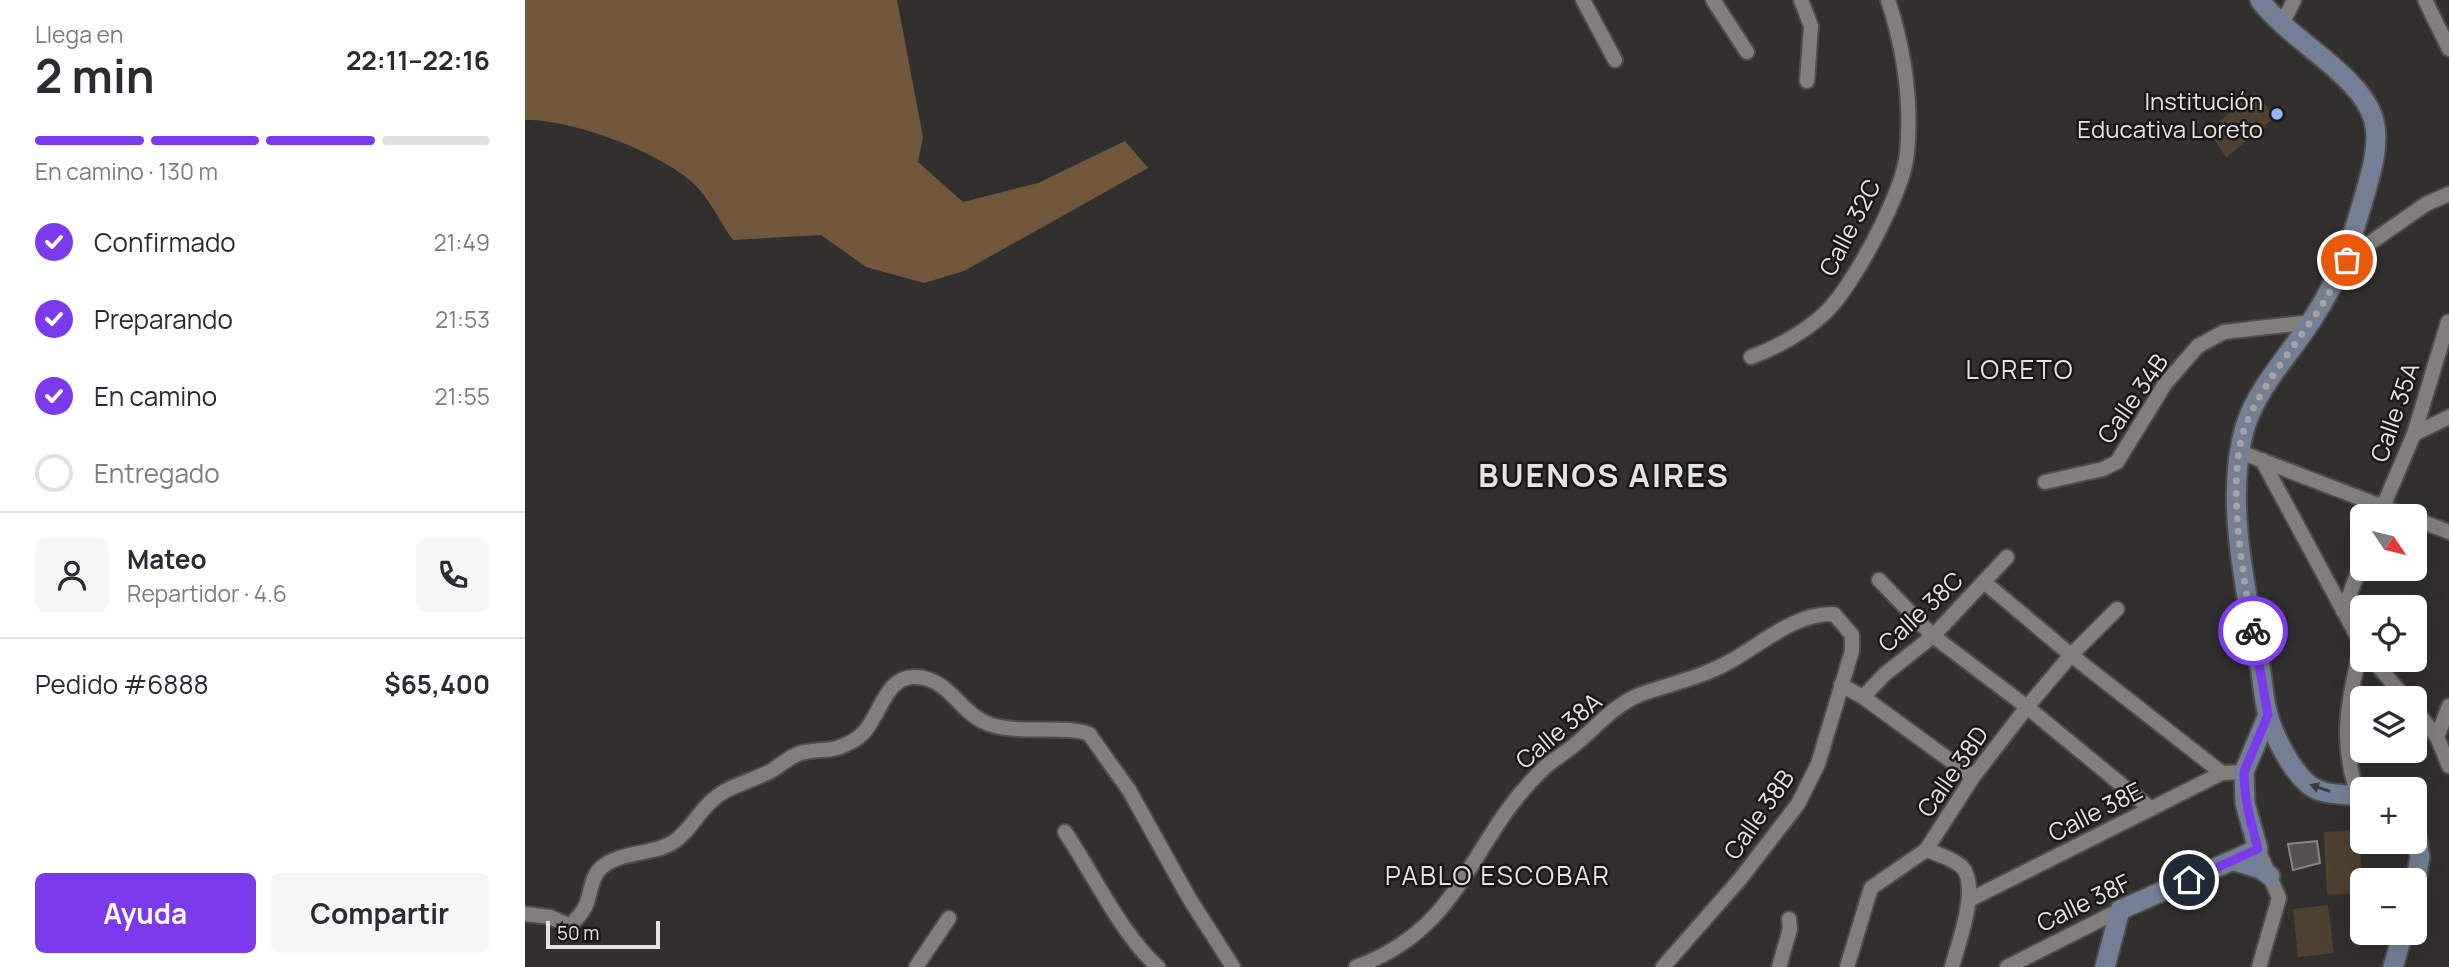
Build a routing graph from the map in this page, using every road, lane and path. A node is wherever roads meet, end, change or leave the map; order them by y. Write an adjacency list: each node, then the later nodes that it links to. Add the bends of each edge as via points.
1 (1583, 0): 11 (street)
2 (1713, 0): 10 (street)
3 (1801, 0): 12 (street, via 1811,26)
4 (1888, 0): 17 (street, Calle 32C, via 1905,68 1907,155 1875,236 1832,304 1771,349)
5 (2260, 0): 8 (street)
6 (2294, 0): 8 (street)
7 (2425, 0): 9 (street)
8 (2281, 26): 14 (street, via 2363,97 2374,121 2369,179)
9 (2449, 49)
10 (1747, 52)
11 (1615, 60)
12 (1807, 81)
13 (2449, 194): 14 (street)
14 (2347, 260): 16 (street)
15 (2448, 321): 19 (street, Calle 35A)
16 (2311, 322): 20 (street, via 2276,370 2246,425); 22 (street, Calle 34B, via 2224,332 2198,346 2165,384 2117,462)
17 (1751, 357)
18 (2449, 417): 19 (street)
19 (2414, 433): 24 (street, Calle 35A)
20 (2240, 452): 21 (street); 44 (street, via 2237,494 2244,581)
21 (2262, 460): 23 (street); 32 (street)
22 (2045, 482)
23 (2363, 504)
24 (2384, 504)
25 (2427, 524): 26 (street)
26 (2449, 532)
27 (2007, 557): 30 (street, Calle 38C)
28 (1879, 580): 35 (street)
29 (2355, 581): 32 (street)
30 (1983, 582): 35 (street, Calle 38C); 36 (street)
31 (2117, 609): 36 (street, Calle 38D)
32 (2343, 611): 34 (street)
33 (1846, 624): 39 (street, Calle 38B, via 1852,635 1851,651); 70 (street, Calle 38A, via 1834,614 1804,619 1686,682 1637,696 1600,720 1513,801 1465,880 1431,921 1392,953)
34 (2350, 624)
35 (1933, 636): 41 (street, Calle 38C); 43 (street)
36 (2071, 655): 43 (street, Calle 38D); 50 (street)
37 (2356, 672): 52 (street, via 2345,720)
38 (2383, 672): 40 (street)
39 (1841, 685): 41 (street); 71 (street, Calle 38B, via 1818,764 1798,804)
40 (2395, 686)
41 (1863, 696): 51 (street)
42 (2449, 706): 46 (street)
43 (2027, 707): 51 (street, Calle 38D); 54 (street)
44 (2268, 715): 47 (street); 48 (street)
45 (2427, 725): 46 (street)
46 (2437, 737): 49 (street)
47 (2289, 760): 48 (street, via 2274,751); 53 (street, one-way to 47, via 2316,789)
48 (2247, 765): 50 (street, Calle 38E); 56 (street, via 2245,803)
49 (2449, 766)
50 (2222, 773): 54 (street, Calle 38E)
51 (1973, 777): 57 (street, Calle 38D)
52 (2353, 777)
53 (2350, 790)
54 (2151, 808): 60 (street, Calle 38E)
55 (1065, 832): 68 (street, via 1126,932)
56 (2258, 849): 58 (street, Calle 38F); 59 (street)
57 (1926, 850): 60 (street, via 1962,867 1969,881); 73 (street, Calle 38D, via 1871,888)
58 (2234, 861): 59 (street); 61 (street, Calle 38F)
59 (2270, 876): 66 (street, via 2279,898)
60 (1969, 900): 74 (street)
61 (2120, 910): 75 (street, Calle 38F); 76 (street)
62 (525, 914): 69 (street, via 550,917 570,926 585,908 594,877 602,867 671,844 686,832 700,810 724,792 772,771 788,758 829,752 857,739 873,724 882,699 900,681 915,677 941,684 984,722 1039,732 1089,734 1129,790)
63 (949, 918): 67 (street)
64 (1789, 919): 72 (street)
65 (2399, 945): 79 (street)
66 (2263, 952): 77 (street); 78 (street)
67 (916, 967)
68 (1159, 967)
69 (1233, 967)
70 (1356, 967)
71 (1663, 967)
72 (1779, 967)
73 (1847, 967)
74 (1952, 967)
75 (2007, 967)
76 (2105, 967)
77 (2259, 967)
78 (2271, 967)
79 (2393, 967)

